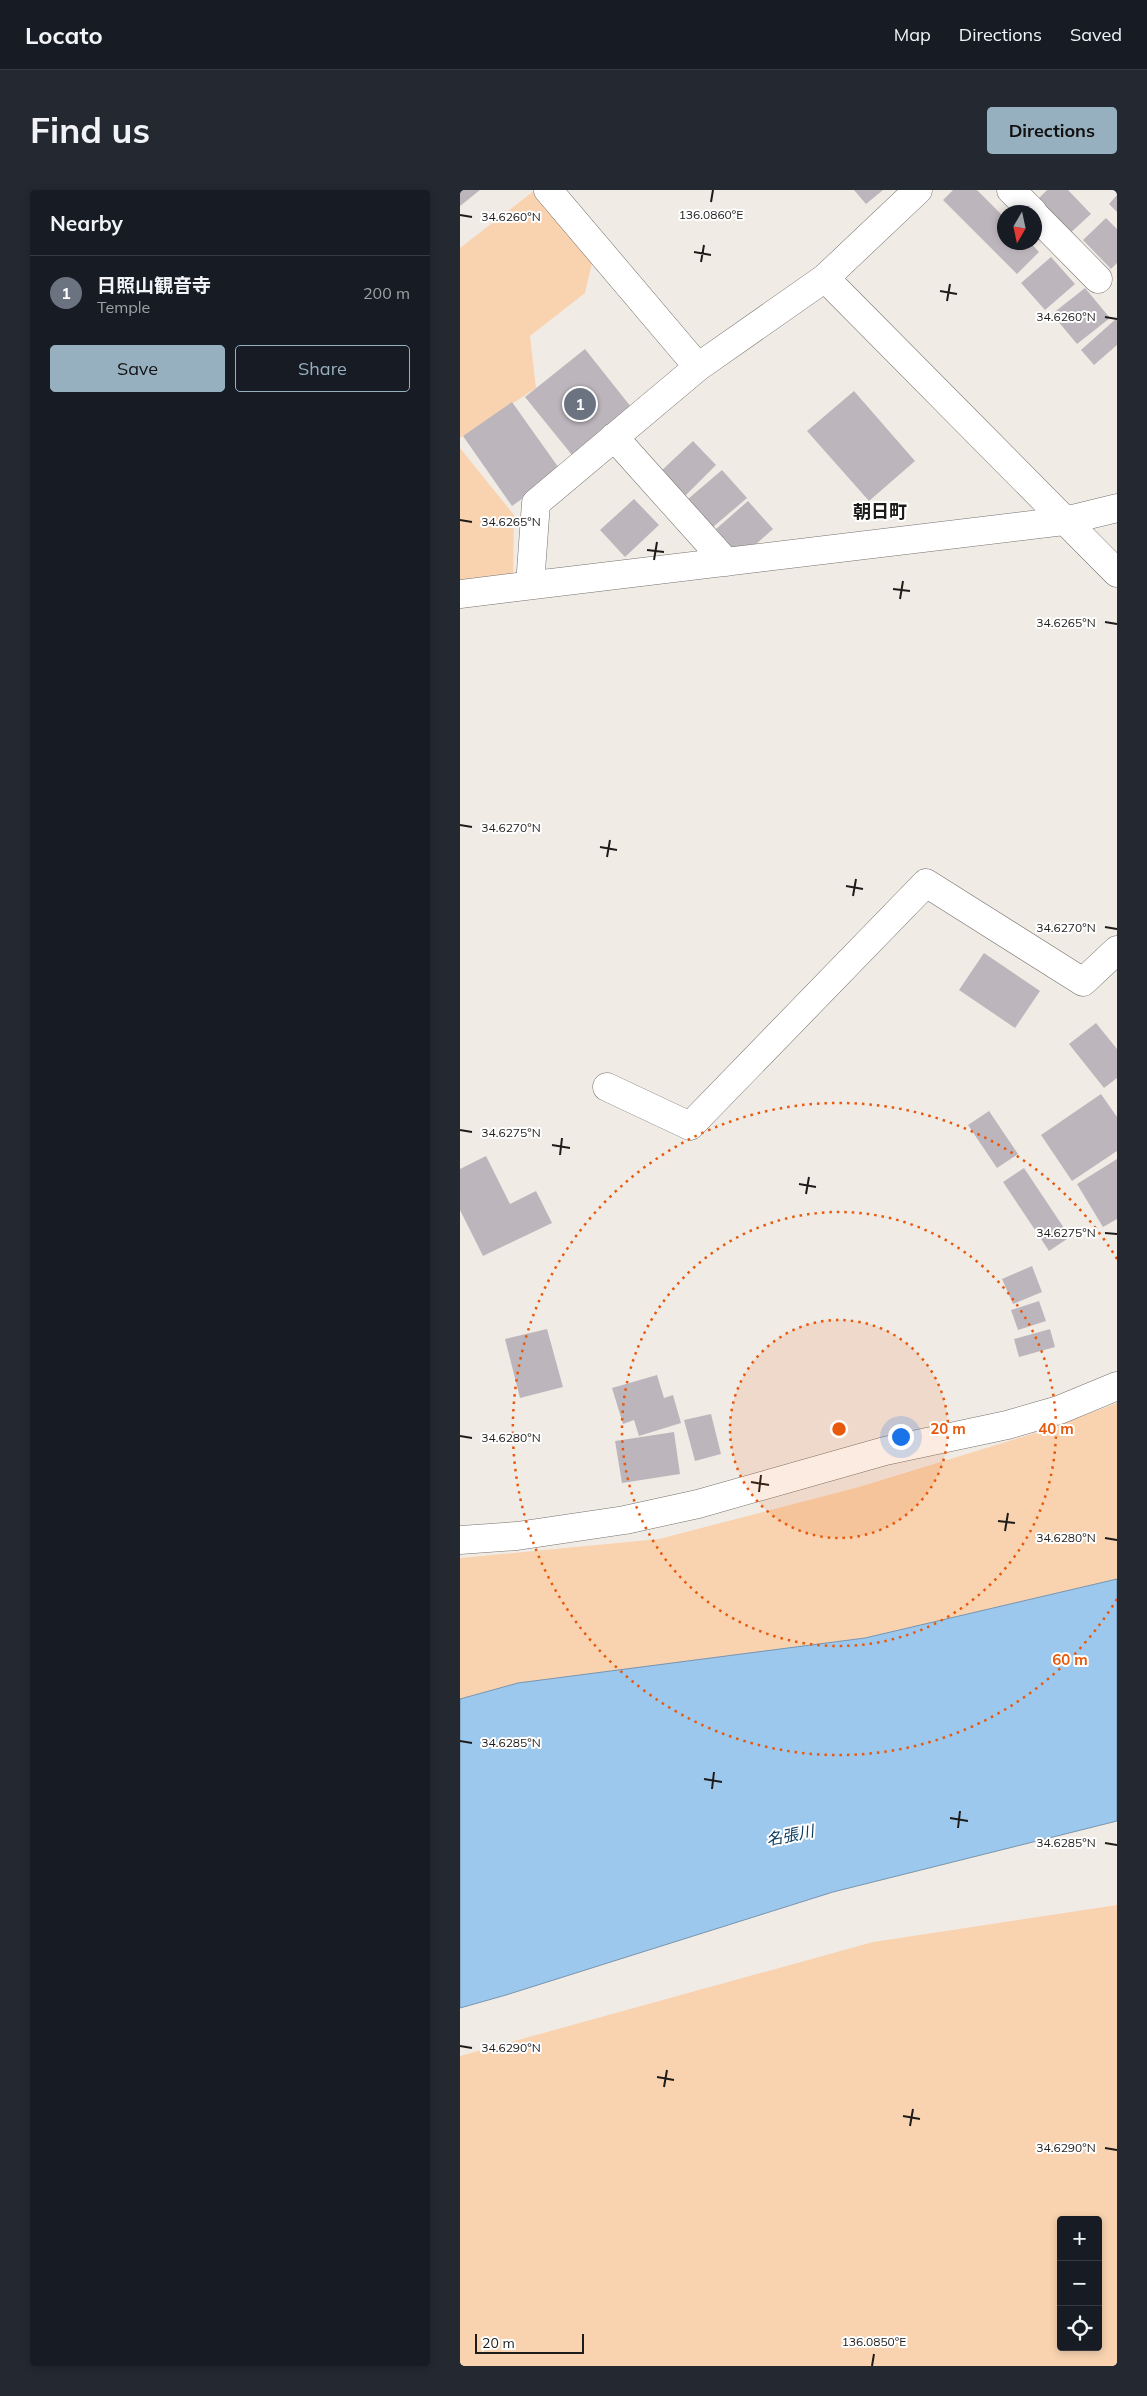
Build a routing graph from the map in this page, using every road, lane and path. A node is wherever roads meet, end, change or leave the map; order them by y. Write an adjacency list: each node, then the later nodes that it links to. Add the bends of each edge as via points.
1 (548, 190): 8 (street)
2 (918, 190): 6 (street)
3 (1011, 190): 4 (street)
4 (1025, 205)
5 (1042, 222): 7 (street)
6 (825, 278): 8 (street); 11 (street)
7 (1098, 279)
8 (698, 367): 9 (street)
9 (614, 437): 12 (street); 14 (street, via 536,503)
10 (1117, 508): 11 (street)
11 (1064, 521): 12 (street); 13 (street)
12 (726, 562): 14 (street)
13 (1117, 573)
14 (530, 585): 15 (street)
15 (460, 594)
16 (1117, 950): 17 (street, via 1082,982 926,883 690,1126)
17 (607, 1087)
18 (1117, 1386): 19 (street, via 1059,1410 1007,1425 885,1451 698,1504 625,1520 517,1536)
19 (460, 1540)

